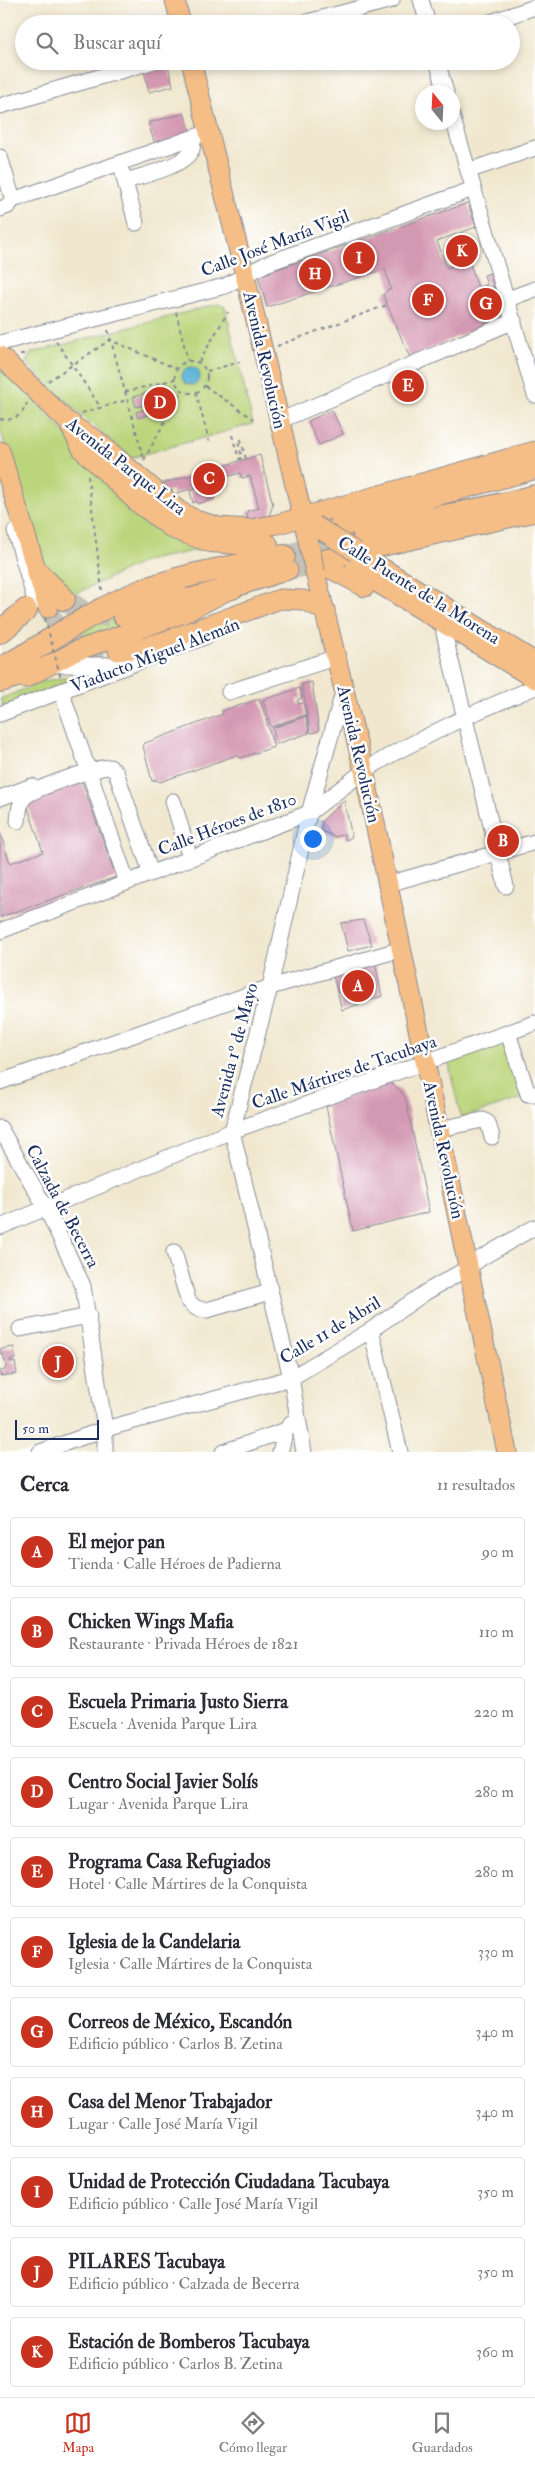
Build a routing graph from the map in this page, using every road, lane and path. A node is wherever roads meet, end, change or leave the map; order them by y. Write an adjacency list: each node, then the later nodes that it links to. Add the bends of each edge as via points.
1 (175, 0): 6 (main road)
2 (392, 0): 5 (street)
3 (422, 0): 8 (street)
4 (535, 6): 9 (street)
5 (339, 7): 7 (street)
6 (179, 15)
7 (320, 15)
8 (426, 15)
9 (510, 15)
10 (123, 70): 14 (street)
11 (192, 70): 16 (main road, Avenida Revolución)
12 (440, 70): 13 (street)
13 (444, 85)
14 (0, 106)
15 (456, 130): 20 (street)
16 (201, 134): 19 (street); 21 (street, via 185,158); 26 (main road, Avenida Revolución)
17 (535, 148): 20 (street)
18 (0, 157): 23 (street)
19 (119, 163): 21 (street); 23 (street)
20 (468, 171): 22 (street)
21 (125, 181): 25 (street)
22 (473, 189): 26 (street, Calle José María Vigil, via 266,264); 29 (street)
23 (13, 200): 24 (street)
24 (0, 209)
25 (136, 223)
26 (245, 275): 28 (street, Calle José María Vigil, via 226,286); 37 (main road, Avenida Revolución)
27 (535, 289): 29 (street)
28 (173, 299): 32 (street, Calle José María Vigil); 39 (path)
29 (508, 299): 33 (street)
30 (387, 305): 37 (path)
31 (228, 312): 40 (path)
32 (104, 317): 34 (street, Calle José María Vigil); 35 (path)
33 (514, 321): 45 (street); 59 (street)
34 (49, 331): 36 (street, Calle José María Vigil); 42 (path)
35 (110, 340): 42 (path); 43 (path); 50 (path)
36 (0, 343)
37 (263, 351): 59 (main road, Avenida Revolución)
38 (0, 356): 48 (main road, Avenida Parque Lira)
39 (188, 361): 40 (path); 43 (path)
40 (199, 362): 44 (path)
41 (240, 362): 44 (path)
42 (72, 365): 48 (path); 54 (path)
43 (177, 369): 46 (path)
44 (207, 371): 47 (path)
45 (532, 375): 52 (street)
46 (175, 379): 49 (path); 50 (path)
47 (205, 386): 51 (path); 58 (path)
48 (34, 390): 57 (main road, Avenida Parque Lira)
49 (182, 390): 51 (path); 53 (path, via 144,460)
50 (125, 392): 53 (path)
51 (196, 392): 61 (path)
52 (535, 395)
53 (127, 400): 54 (path)
54 (101, 408): 57 (path)
55 (34, 409): 56 (path, via 27,402 21,414 13,419)
56 (0, 419)
57 (75, 419): 70 (main road, Avenida Parque Lira, via 166,502 196,520 219,527 250,529); 72 (highway, via 84,449 138,501 174,528 211,542)
58 (253, 419)
59 (279, 421): 70 (main road, Avenida Revolución)
60 (232, 435): 64 (path, via 239,459 242,458 238,440 241,440)
61 (209, 442)
62 (0, 451): 74 (main road)
63 (535, 451): 70 (main road)
64 (246, 459)
65 (535, 468): 71 (highway, via 431,496)
66 (88, 475): 76 (path)
67 (0, 482): 78 (street, via 34,596)
68 (535, 496): 71 (highway, via 473,512 391,527)
69 (535, 512): 71 (main road)
70 (307, 523): 71 (main road, Calle Puente de la Morena, bridge); 73 (main road, Avenida Revolución, bridge)
71 (355, 548): 73 (main road); 83 (main road, Calle Puente de la Morena); 84 (main road, Calle Puente de la Morena)
72 (279, 554): 75 (main road); 75 (highway, via 119,615); 76 (highway, via 148,576); 86 (highway, via 138,592 100,610)
73 (320, 568): 77 (main road, Avenida Revolución); 79 (main road, Calle Puente de la Morena, via 354,580)
74 (37, 572): 78 (highway)
75 (232, 588): 85 (main road, Viaducto Miguel Alemán, via 184,613 76,651)
76 (103, 595): 80 (highway)
77 (318, 607): 81 (main road, Avenida Revolución); 82 (main road, via 296,598 272,601 142,648)
78 (24, 615): 89 (path, bridge)
79 (444, 634): 84 (main road, Calle Puente de la Morena, via 490,660); 95 (street)
80 (0, 656)
81 (336, 656): 91 (main road, Avenida Revolución); 93 (street)
82 (123, 658): 85 (street); 89 (street, Viaducto Miguel Alemán)
83 (535, 662)
84 (512, 664): 87 (main road, Calle Puente de la Morena)
85 (42, 668): 88 (highway); 92 (main road, Viaducto Miguel Alemán)
86 (0, 669)
87 (535, 679)
88 (0, 682)
89 (61, 685): 94 (street, Viaducto Miguel Alemán); 96 (street)
90 (535, 687): 95 (street, Calle Héroes de 1810)
91 (344, 688): 97 (main road, Avenida Revolución); 100 (street, Avenida 1º de Mayo)
92 (0, 692)
93 (229, 692)
94 (0, 714)
95 (465, 717): 97 (street, Calle Héroes de 1810, via 394,752); 103 (street)
96 (88, 769): 98 (street); 101 (street, via 24,796); 105 (street, via 110,767 116,772); 106 (street)
97 (364, 771): 100 (street, Calle Héroes de 1810); 107 (main road, Avenida Revolución)
98 (0, 798)
99 (173, 801): 104 (street)
100 (309, 812): 104 (street, Calle Héroes de 1810); 111 (street, Avenida 1º de Mayo)
101 (18, 821)
102 (535, 842): 103 (street)
103 (498, 853): 107 (street); 108 (street)
104 (190, 858): 105 (street, Calle Héroes de 1810)
105 (151, 873): 106 (street, Calle Héroes de 1810)
106 (127, 882): 109 (street, Calle Héroes de 1810)
107 (388, 884): 110 (main road, Avenida Revolución)
108 (506, 886)
109 (0, 931)
110 (402, 948): 111 (street); 114 (main road, Avenida Revolución)
111 (270, 987): 115 (street); 119 (street, Avenida 1º de Mayo)
112 (535, 1023): 113 (street, Calle Mártires de Tacubaya)
113 (508, 1033): 114 (street, Calle Mártires de Tacubaya); 116 (street, via 528,1094)
114 (426, 1063): 118 (main road, Avenida Revolución); 119 (street, Calle Mártires de Tacubaya)
115 (0, 1082)
116 (535, 1094)
117 (0, 1128): 121 (street, Calzada de Becerra)
118 (439, 1129): 120 (street, via 483,1120 488,1124); 125 (main road, Avenida Revolución)
119 (232, 1131): 121 (street, Calle Mártires de Tacubaya); 126 (street, Avenida 1º de Mayo)
120 (492, 1137)
121 (47, 1210): 123 (street, Calle Mártires de Tacubaya); 127 (street, Calzada de Becerra, via 78,1273)
122 (535, 1227): 125 (street, Calle 11 de Abril)
123 (0, 1228)
124 (174, 1252): 126 (street, via 188,1300 199,1310)
125 (477, 1261): 129 (street, Calle 11 de Abril); 141 (main road, Avenida Revolución)
126 (270, 1292): 130 (street, Avenida 1º de Mayo)
127 (89, 1316): 128 (street); 132 (street, Calzada de Becerra)
128 (20, 1329)
129 (370, 1330): 130 (street, Calle 11 de Abril); 140 (street)
130 (291, 1378): 131 (street, Avenida 1º de Mayo); 132 (street, Calle 11 de Abril)
131 (297, 1417): 133 (street); 139 (street, Avenida 1º de Mayo)
132 (104, 1429): 134 (street, Calle 11 de Abril); 136 (street, Calzada de Becerra)
133 (286, 1430): 137 (street); 138 (street)
134 (67, 1447): 135 (street, Calle 11 de Abril)
135 (40, 1452)
136 (106, 1452)
137 (222, 1452)
138 (280, 1452)
139 (304, 1452)
140 (400, 1452)
141 (507, 1452)

